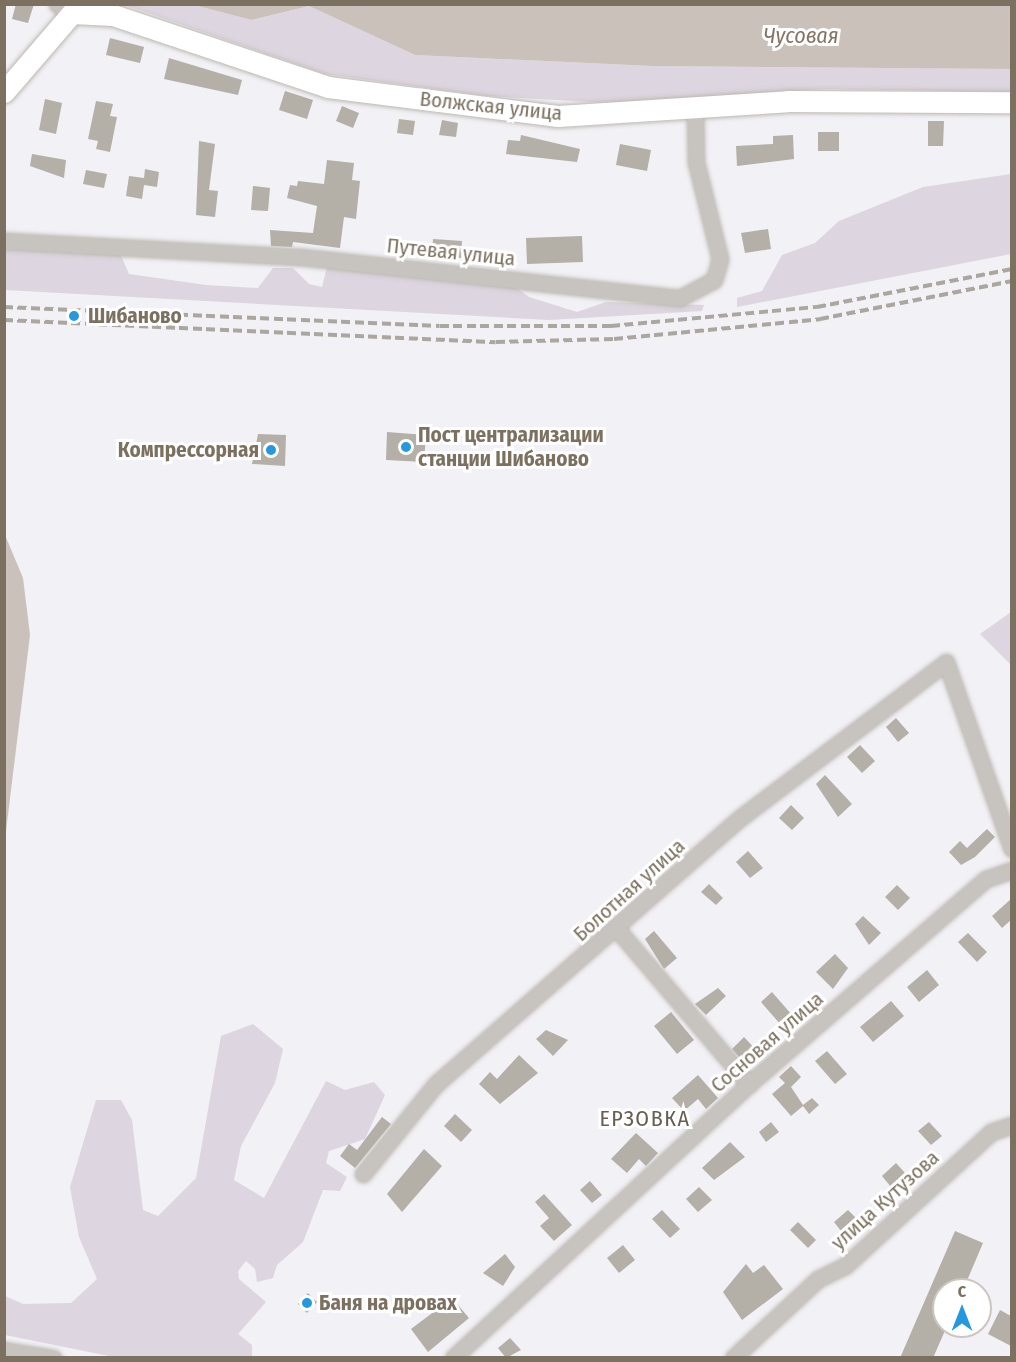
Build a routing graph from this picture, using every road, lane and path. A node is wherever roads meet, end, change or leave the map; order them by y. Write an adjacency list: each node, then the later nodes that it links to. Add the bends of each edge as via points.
1 (65, 9): 2 (street); 4 (street, Волжская улица, via 113,15 328,87 558,116)
2 (4, 92)
3 (1011, 102): 4 (street, Волжская улица, via 788,101)
4 (695, 109): 5 (street, Путевая улица, via 696,162 720,259 714,280 680,298 301,257)
5 (4, 241)
6 (1011, 849): 8 (street, Болотная улица, via 945,662 740,818)
7 (1011, 870): 9 (street, Сосновая улица, via 986,879)
8 (617, 929): 9 (street); 11 (street, Болотная улица, via 436,1084)
9 (749, 1084): 14 (street, Сосновая улица)
10 (1011, 1125): 15 (street, улица Кутузова, via 991,1132 845,1266 818,1280)
11 (363, 1174)
12 (4, 1350): 13 (street)
13 (53, 1358)
14 (453, 1358)
15 (733, 1358)

